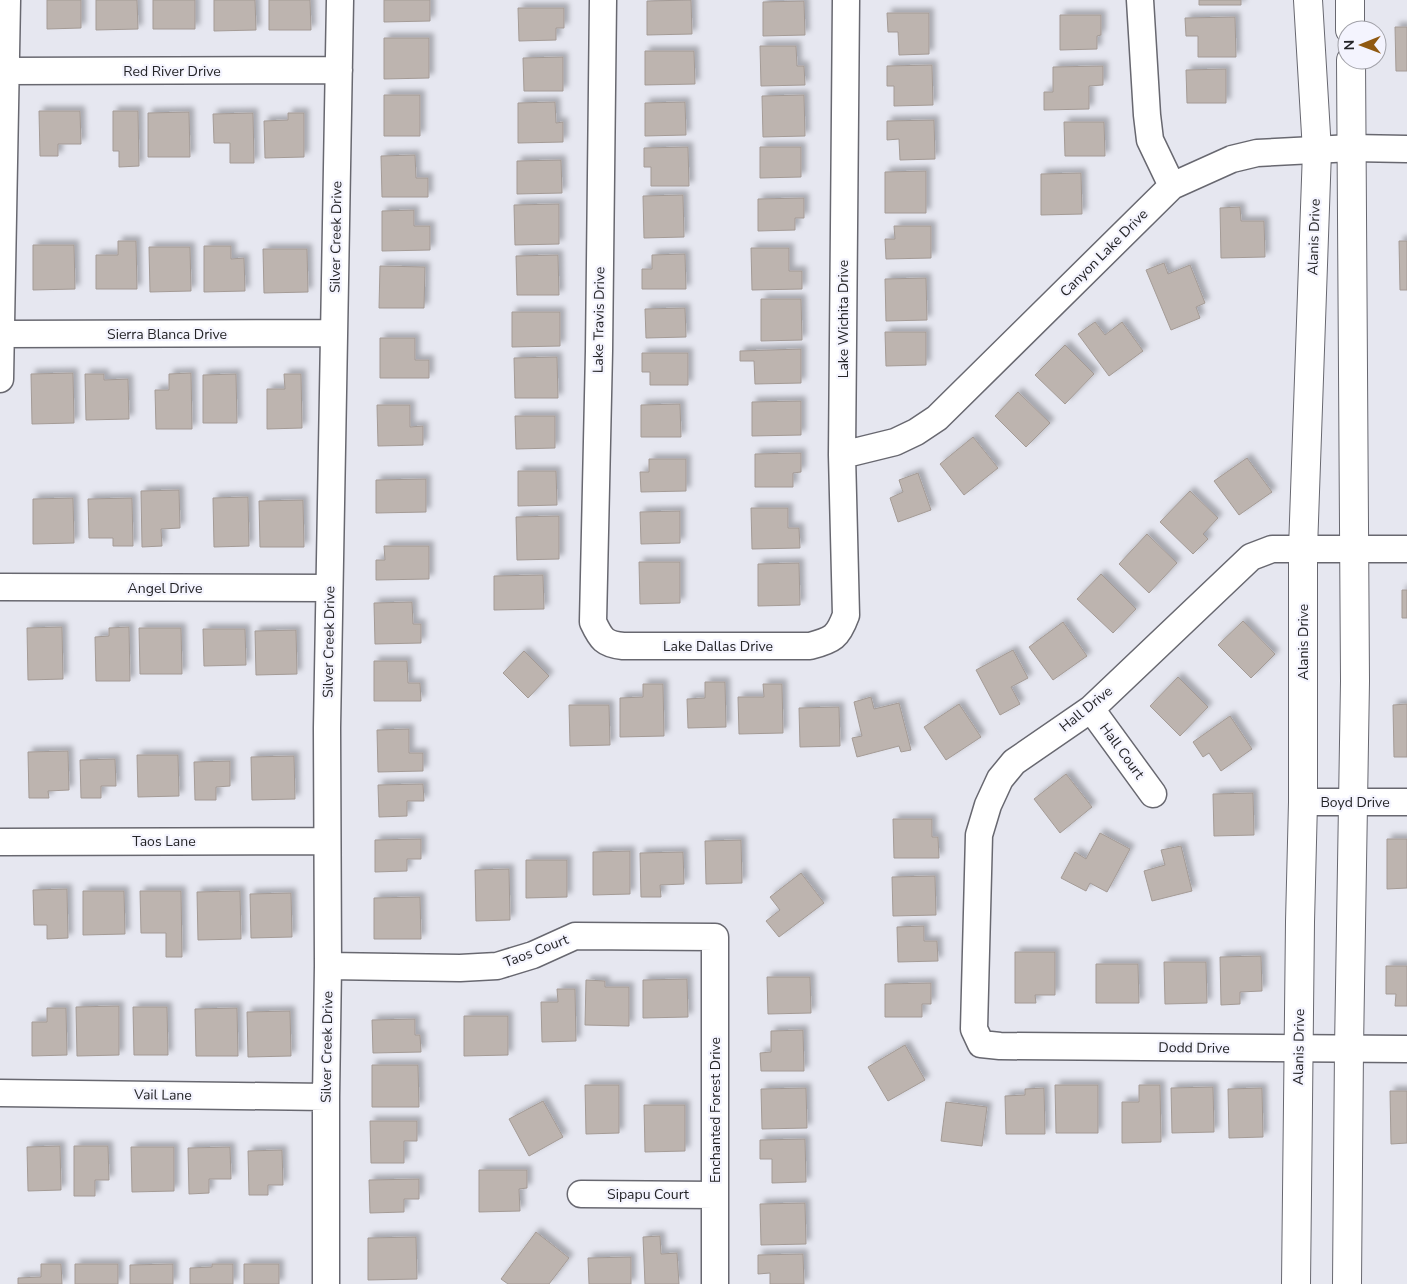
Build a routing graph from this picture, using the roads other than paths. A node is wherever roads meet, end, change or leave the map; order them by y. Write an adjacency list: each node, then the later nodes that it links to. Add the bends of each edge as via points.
1 (6, 0): 11 (street)
2 (340, 0): 9 (street, Silver Creek Drive)
3 (603, 0): 26 (street, Lake Travis Drive, via 593,622)
4 (846, 0): 19 (street, Lake Wichita Drive)
5 (1140, 0): 15 (street, via 1150,140)
6 (1308, 0): 14 (main road, Alanis Drive)
7 (1350, 0): 8 (main road)
8 (1350, 20)
9 (339, 70): 11 (street, Red River Drive); 16 (street, Silver Creek Drive)
10 (1350, 70): 12 (main road)
11 (5, 71): 17 (street)
12 (1352, 148): 13 (street, Canyon Lake Drive); 14 (street, Canyon Lake Drive); 22 (main road)
13 (1407, 149)
14 (1316, 151): 15 (street, Canyon Lake Drive, via 1256,153 1232,159); 21 (main road, Alanis Drive)
15 (1172, 186): 19 (street, Canyon Lake Drive, via 937,418 895,442)
16 (334, 333): 17 (street, Sierra Blanca Drive); 24 (street, Silver Creek Drive)
17 (1, 334): 18 (street)
18 (0, 379)
19 (842, 455): 25 (street, Lake Wichita Drive, via 846,615)
20 (1407, 549): 22 (street, Hall Drive)
21 (1304, 550): 22 (street, Hall Drive); 27 (street, Hall Drive, via 1272,549 1251,557); 29 (main road, Alanis Drive)
22 (1353, 550): 30 (main road)
23 (0, 587): 24 (street, Angel Drive)
24 (330, 588): 32 (street, Silver Creek Drive)
25 (836, 636): 26 (street, Lake Dallas Drive, via 810,646 623,646 611,645)
26 (600, 638)
27 (1091, 709): 28 (street, Hall Court); 36 (street, Hall Drive, via 1014,762 1000,779 988,805 979,836 974,1030)
28 (1153, 794)
29 (1303, 802): 30 (street, Boyd Drive); 37 (main road, Alanis Drive)
30 (1353, 802): 31 (street, Boyd Drive); 38 (main road)
31 (1407, 802)
32 (327, 840): 33 (street, Taos Lane); 35 (street, Silver Creek Drive)
33 (0, 842)
34 (714, 936): 35 (street, Taos Court, via 575,936 497,966); 43 (street, Enchanted Forest Drive)
35 (328, 966): 41 (street, Silver Creek Drive)
36 (981, 1044): 37 (street, Dodd Drive)
37 (1299, 1049): 38 (street, Dodd Drive); 46 (main road, Alanis Drive)
38 (1349, 1049): 39 (street, Dodd Drive); 47 (main road)
39 (1407, 1049)
40 (0, 1093): 41 (street, Vail Lane)
41 (326, 1097): 44 (street, Silver Creek Drive)
42 (581, 1194): 43 (street, Sipapu Court)
43 (715, 1195): 45 (street, Enchanted Forest Drive)
44 (326, 1284)
45 (715, 1284)
46 (1296, 1284)
47 (1347, 1284)

